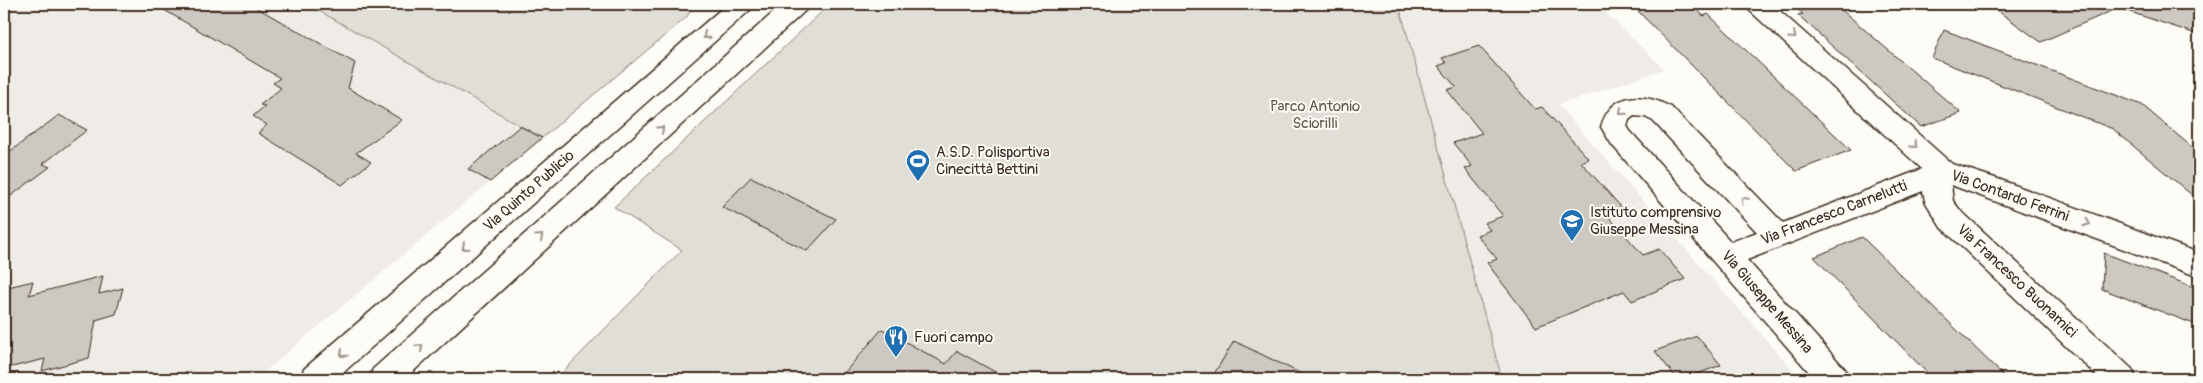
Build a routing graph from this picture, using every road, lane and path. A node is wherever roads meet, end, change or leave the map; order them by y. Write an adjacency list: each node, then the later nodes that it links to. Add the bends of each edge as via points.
1 (742, 4): 9 (street, Via Quinto Publicio, one-way to 9)
2 (798, 4): 4 (street)
3 (1757, 4): 5 (street, Via Contardo Ferrini, one-way to 5)
4 (776, 14): 10 (street, one-way to 4)
5 (1943, 172): 6 (street, Via Francesco Carnelutti); 8 (street, Via Contardo Ferrini, one-way to 8); 12 (street, Via Francesco Buonamici, via 1937,194 1950,218)
6 (1777, 235): 7 (street, Via Francesco Carnelutti); 7 (street, Via Giuseppe Messina, one-way to 7, via 1662,114 1646,106 1623,110 1614,124 1621,138)
7 (1727, 256): 11 (street, Via Giuseppe Messina)
8 (2199, 265)
9 (315, 379)
10 (384, 379)
11 (1834, 379)
12 (2121, 379)

